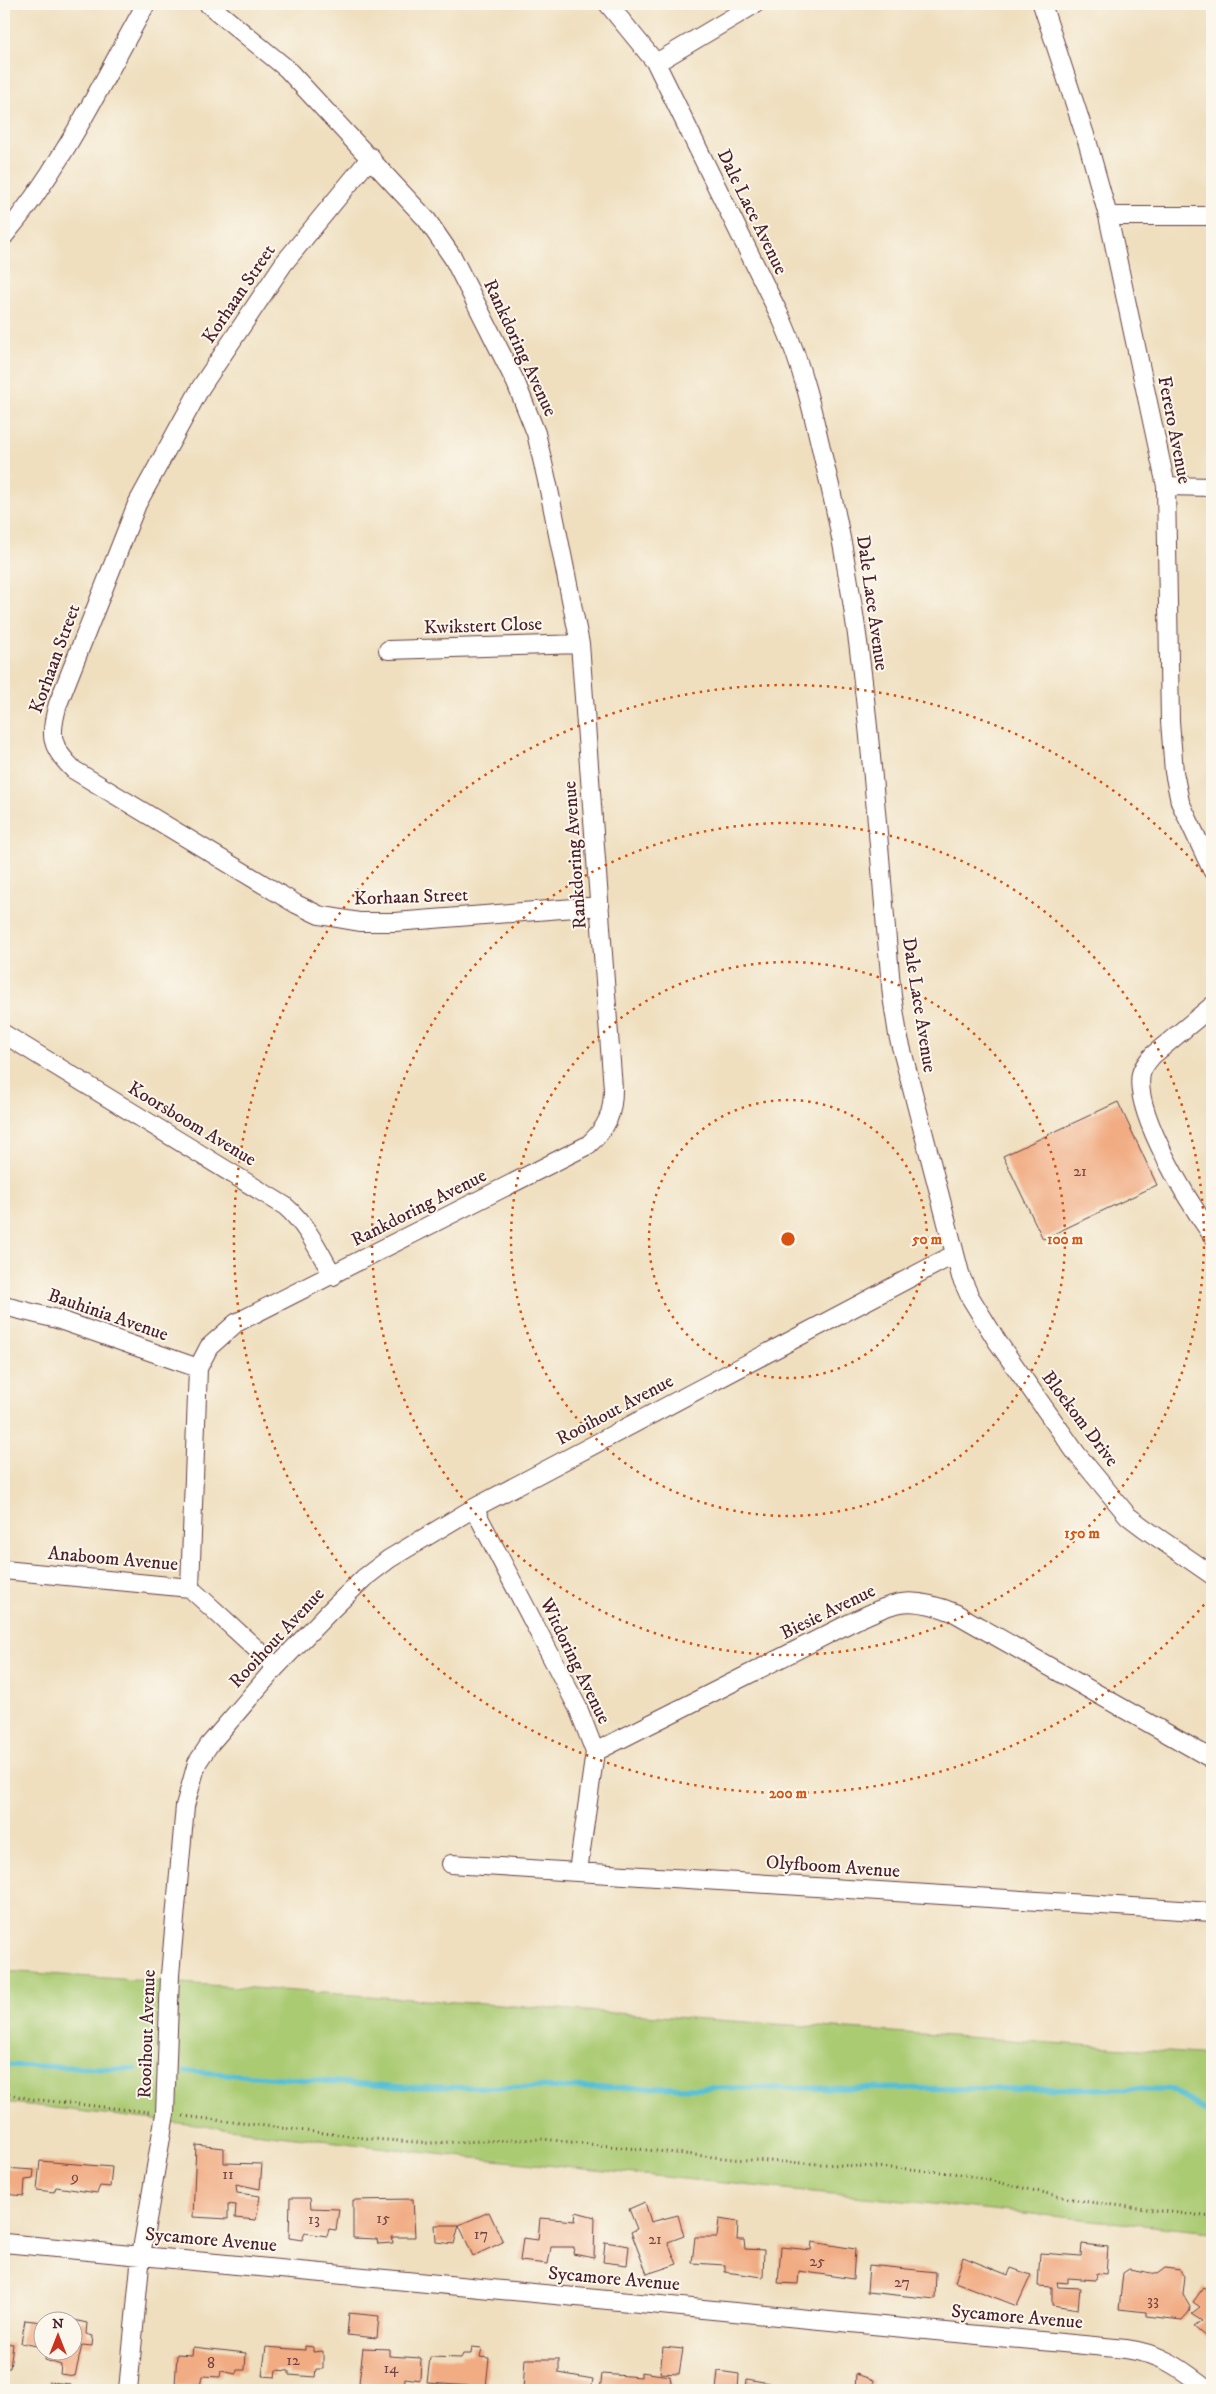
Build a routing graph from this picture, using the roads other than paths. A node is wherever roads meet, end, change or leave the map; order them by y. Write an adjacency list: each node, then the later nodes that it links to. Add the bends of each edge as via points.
1 (146, 4): 10 (street, via 59,159)
2 (208, 4): 7 (street, Rankdoring Avenue, via 286,68)
3 (608, 4): 6 (street, Dale Lace Avenue)
4 (755, 4): 6 (street)
5 (1042, 4): 8 (street, Ferero Avenue)
6 (656, 63): 20 (street, Dale Lace Avenue, via 793,345 812,410 835,505 856,618 898,1035)
7 (371, 157): 13 (street, Rankdoring Avenue, via 444,243 516,383 536,433); 16 (street, Korhaan Street, via 284,263 201,387 137,504 58,704 52,723 53,741 59,756 74,770 319,915 360,922 395,922)
8 (1108, 216): 9 (street); 11 (street, Ferero Avenue)
9 (1212, 216)
10 (4, 236)
11 (1166, 486): 12 (street); 15 (street, Ferero Avenue, via 1170,721 1174,772 1180,802)
12 (1212, 487)
13 (580, 644): 14 (street, Kwikstert Close); 16 (street, Rankdoring Avenue)
14 (388, 650)
15 (1212, 870)
16 (600, 906): 21 (street, Rankdoring Avenue, via 614,1089 611,1115 606,1126 588,1145 575,1153)
17 (1212, 1006): 19 (street, via 1153,1055 1141,1075 1144,1103 1161,1149 1176,1181)
18 (4, 1034): 21 (street, Koorsboom Avenue, via 285,1206 308,1231)
19 (1212, 1234)
20 (954, 1254): 24 (street, Rooihout Avenue); 26 (street, Bloekom Drive, via 970,1297 1076,1453 1128,1516)
21 (333, 1276): 23 (street, Rankdoring Avenue, via 236,1323 209,1348)
22 (4, 1306): 23 (street, Bauhinia Avenue, via 57,1319)
23 (198, 1368): 27 (street, Rankdoring Avenue)
24 (474, 1508): 28 (street, Rooihout Avenue, via 409,1546 364,1578); 29 (street, Witdoring Avenue, via 578,1708)
25 (4, 1570): 27 (street, Anaboom Avenue)
26 (1212, 1575)
27 (190, 1588): 28 (street, Anaboom Avenue)
28 (276, 1668): 35 (street, Rooihout Avenue, via 209,1745 197,1763 190,1783 185,1806 170,1975 165,2114)
29 (595, 1752): 30 (street, Biesie Avenue, via 886,1606 915,1601 955,1613); 32 (street, Witdoring Avenue)
30 (1212, 1759)
31 (451, 1864): 32 (street, Olyfboom Avenue)
32 (578, 1871): 33 (street, Olyfboom Avenue)
33 (1212, 1912)
34 (4, 2243): 35 (street, Sycamore Avenue)
35 (141, 2255): 36 (street, Rooihout Avenue); 37 (street, Sycamore Avenue, via 1126,2349 1160,2356 1176,2364)
36 (128, 2390)
37 (1209, 2390)

